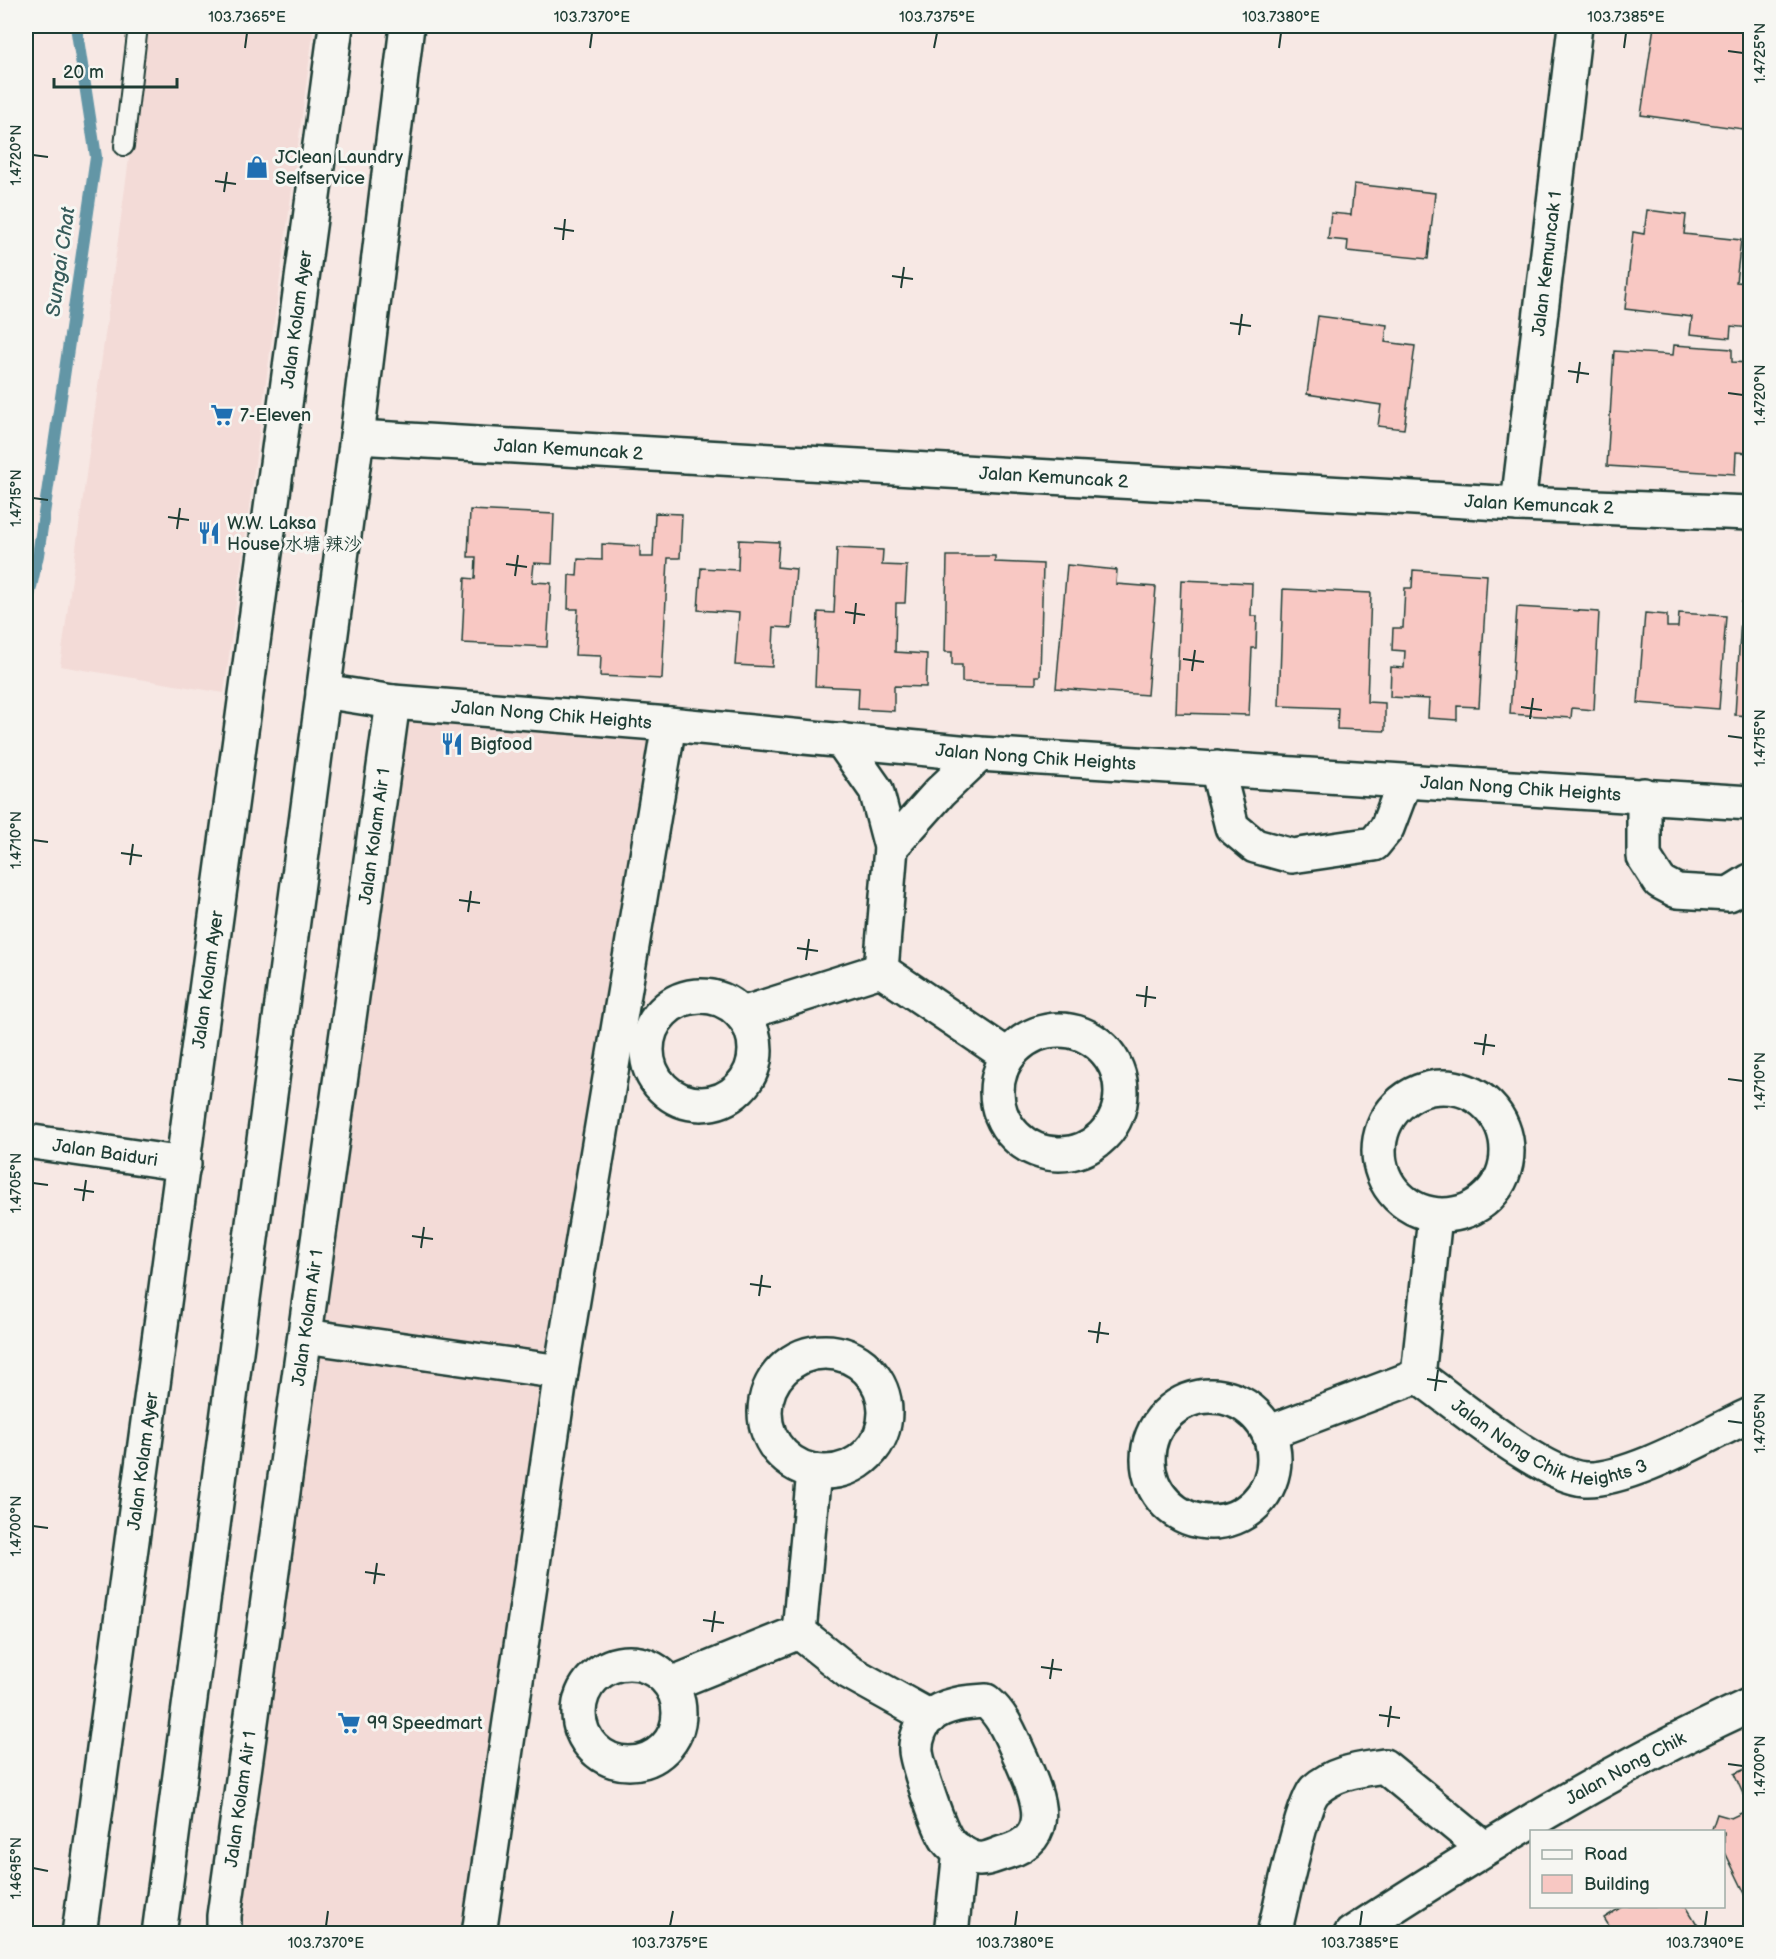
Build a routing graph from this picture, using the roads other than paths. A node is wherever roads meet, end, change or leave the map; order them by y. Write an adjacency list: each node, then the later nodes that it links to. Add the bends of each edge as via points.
1 (138, 26): 5 (lane)
2 (336, 26): 24 (street, Jalan Kolam Ayer)
3 (407, 26): 6 (street)
4 (1575, 26): 7 (street, Jalan Kemuncak 1)
5 (124, 146)
6 (357, 437): 7 (street, Jalan Kemuncak 2); 9 (street)
7 (1518, 504): 8 (street, Jalan Kemuncak 2)
8 (1750, 513)
9 (323, 691): 10 (street, Jalan Nong Chik Heights); 39 (street)
10 (393, 702): 11 (street, Jalan Nong Chik Heights); 26 (street, Jalan Kolam Air 1)
11 (669, 724): 12 (street, Jalan Nong Chik Heights); 27 (street)
12 (841, 740): 13 (street, Jalan Nong Chik Heights); 18 (street, via 876,790)
13 (980, 754): 14 (street, Jalan Nong Chik Heights); 18 (street)
14 (1218, 768): 15 (street, Jalan Nong Chik Heights); 15 (street, via 1232,827 1255,846 1292,856 1374,844 1387,828)
15 (1404, 783): 16 (street, Jalan Nong Chik Heights)
16 (1644, 795): 17 (street, Jalan Nong Chik Heights); 19 (street, via 1644,857 1660,882 1677,891 1729,894)
17 (1750, 803)
18 (891, 847): 20 (street)
19 (1750, 881)
20 (881, 970): 21 (street); 22 (street)
21 (742, 1014)
22 (1008, 1056)
23 (26, 1141): 24 (street, Jalan Baiduri)
24 (184, 1164): 38 (street, Jalan Kolam Ayer)
25 (1435, 1216): 28 (street)
26 (305, 1336): 27 (street); 40 (street, Jalan Kolam Air 1)
27 (561, 1372): 41 (street)
28 (1418, 1376): 29 (street, Jalan Nong Chik Heights 3, via 1540,1464 1585,1479 1607,1477 1639,1466); 30 (street)
29 (1750, 1415)
30 (1270, 1432)
31 (814, 1471): 32 (street)
32 (799, 1632): 33 (street); 35 (street, via 849,1672)
33 (671, 1684)
34 (1750, 1705): 36 (street, Jalan Nong Chik, via 1676,1739)
35 (930, 1717): 37 (street, via 919,1732 916,1750 947,1841); 37 (street, via 958,1703 986,1701 999,1712 1037,1796 1040,1817 1034,1834 1019,1848 978,1860)
36 (1484, 1848): 43 (street, via 1384,1766 1343,1772 1314,1791 1297,1839); 44 (street, Jalan Nong Chik)
37 (960, 1851): 42 (street)
38 (79, 1934)
39 (159, 1934)
40 (224, 1934)
41 (478, 1934)
42 (951, 1934)
43 (1274, 1934)
44 (1351, 1934)

